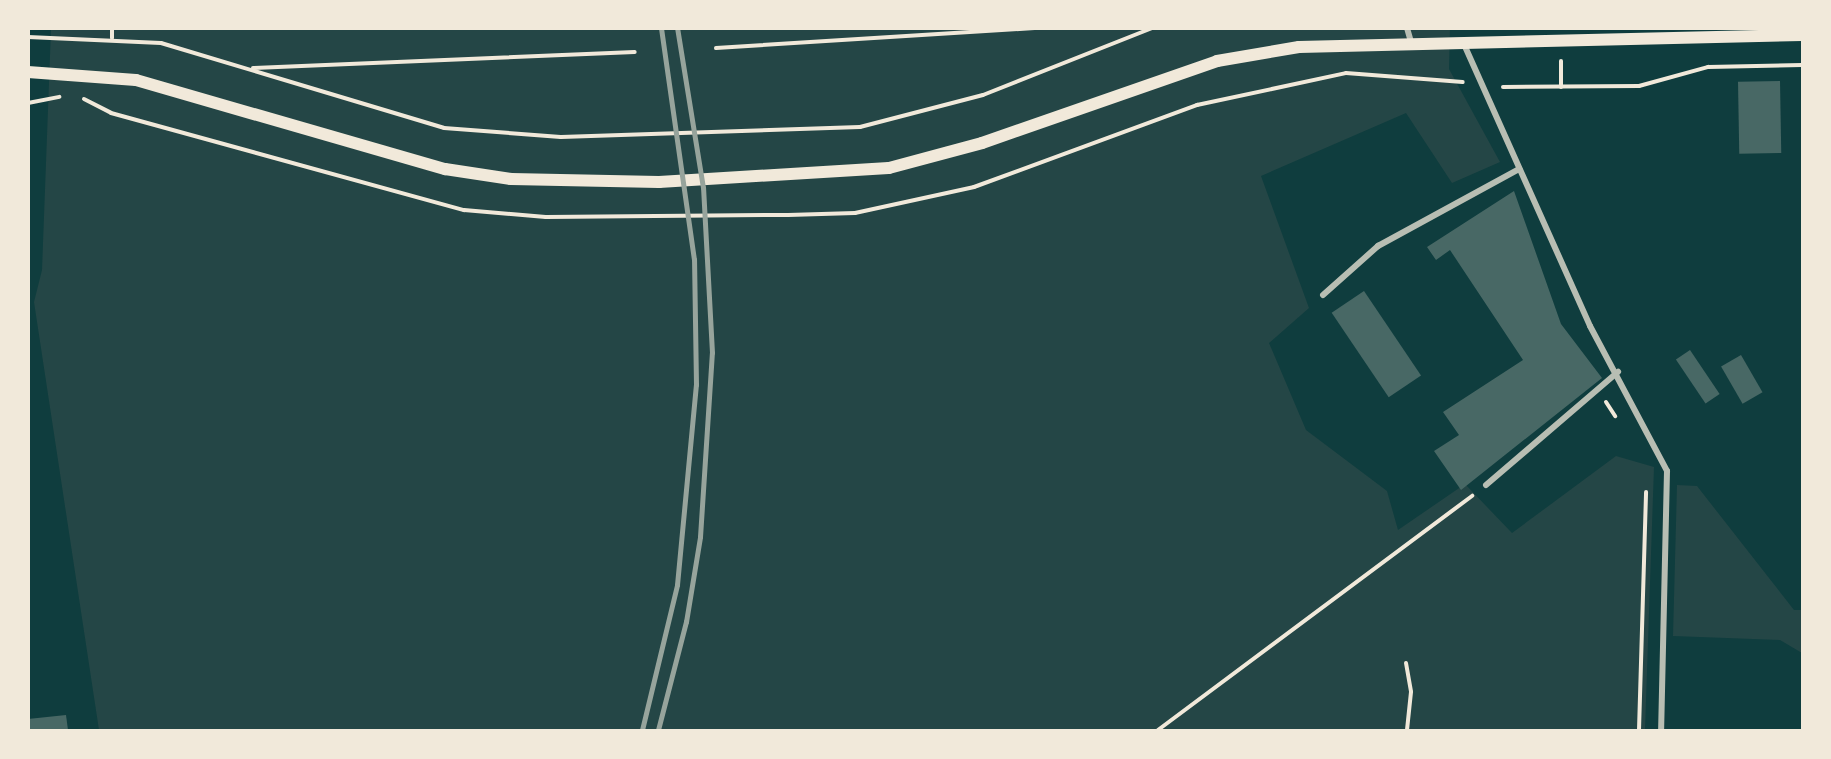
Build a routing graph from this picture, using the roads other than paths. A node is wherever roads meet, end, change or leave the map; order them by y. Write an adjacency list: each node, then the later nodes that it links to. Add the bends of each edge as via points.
1 (1407, 28): 4 (street)
2 (1803, 35): 3 (main road)
3 (1461, 39): 4 (main road); 6 (street)
4 (1411, 42): 5 (main road, via 1299,47 1217,61 982,143 889,168 659,182 511,179 445,169 136,80)
5 (28, 72)
6 (1520, 169): 7 (street, via 1378,246); 8 (street, via 1590,326)
7 (1323, 295)
8 (1618, 372): 9 (street); 10 (street, via 1667,471)
9 (1486, 485)
10 (1661, 730)

